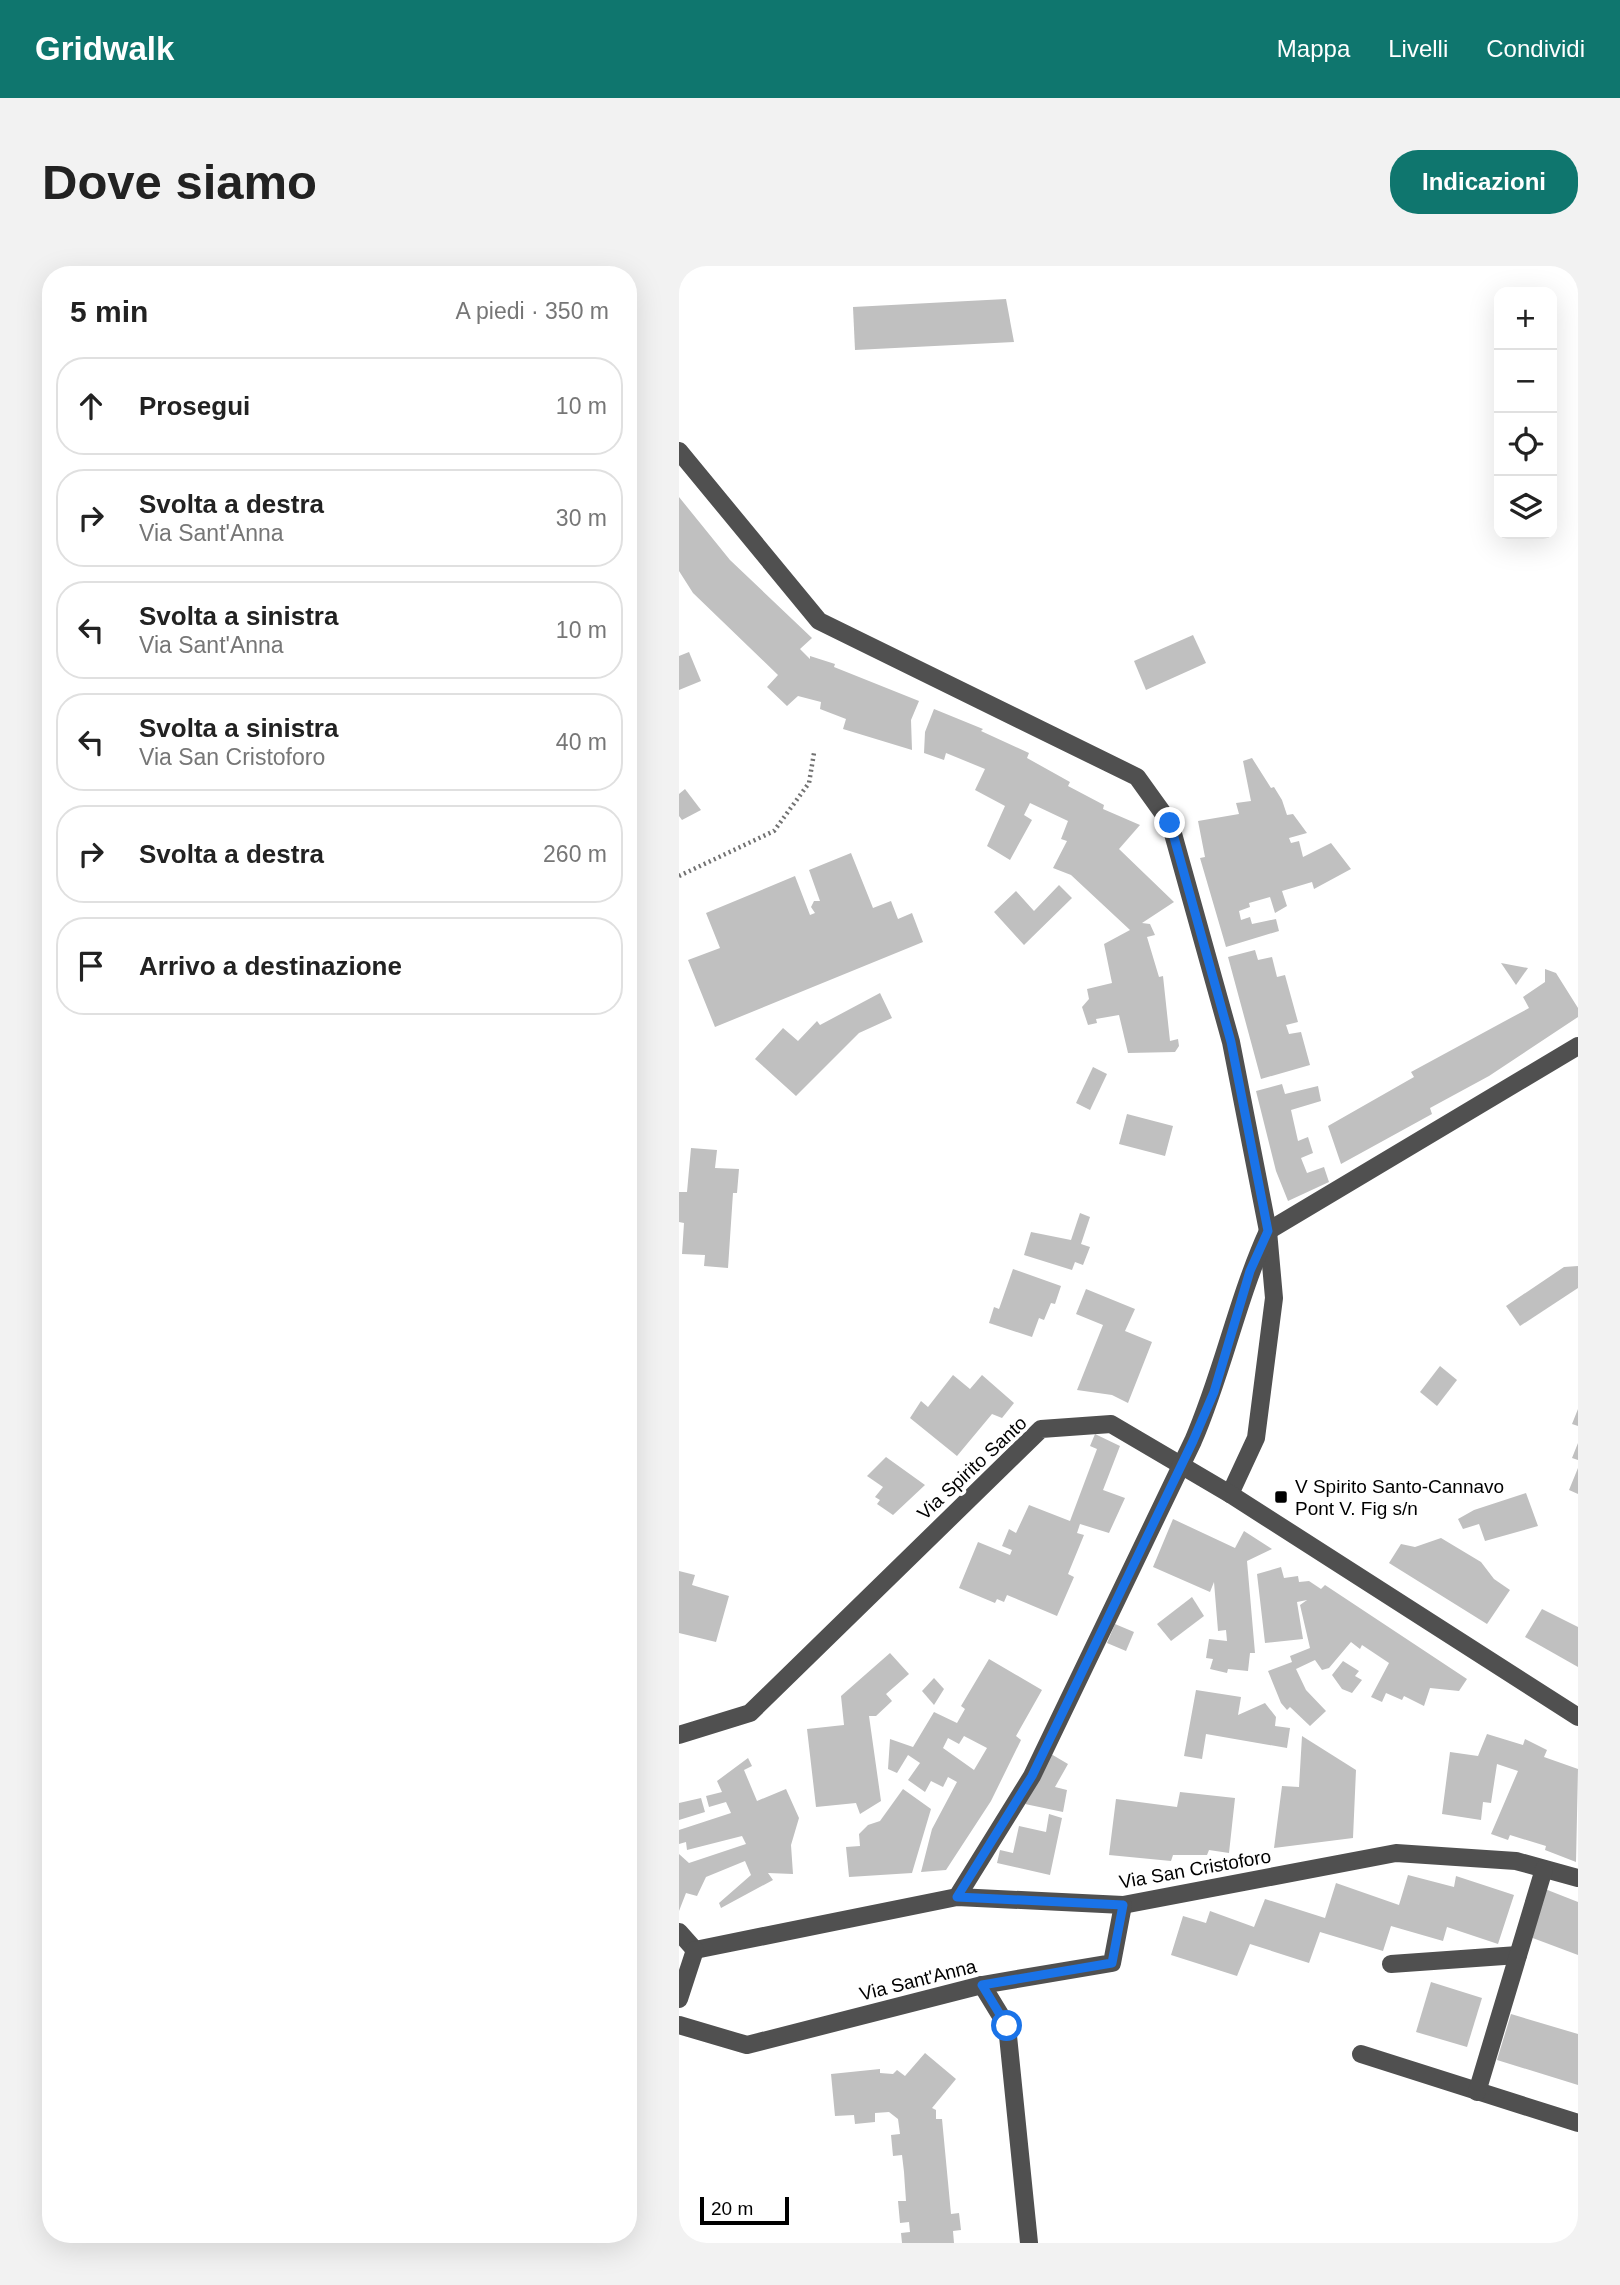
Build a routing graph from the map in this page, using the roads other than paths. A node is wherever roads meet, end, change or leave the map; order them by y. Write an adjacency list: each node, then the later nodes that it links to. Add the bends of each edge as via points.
1 (679, 451): 3 (street, via 819,621 1137,777 1170,823 1231,1042)
2 (1578, 1046): 3 (street)
3 (1268, 1231): 4 (street, via 1274,1298 1256,1438); 9 (street, via 1250,1271 1214,1392 1187,1453 1032,1776)
4 (1230, 1494): 5 (street, Via Spirito Santo); 6 (street, Via Spirito Santo, via 1111,1424 1041,1429 750,1713)
5 (1578, 1717)
6 (679, 1735)
7 (1544, 1869): 8 (street, Via San Cristoforo); 10 (street, Via San Cristoforo, via 1516,1861 1396,1853); 13 (street)
8 (1578, 1878)
9 (957, 1897): 10 (street, Via San Cristoforo); 12 (street, Via San Cristoforo)
10 (1123, 1905): 15 (street, Via Sant'Anna, via 1112,1963)
11 (679, 1932): 12 (street)
12 (695, 1950): 16 (street)
13 (1518, 1955): 14 (street); 19 (street)
14 (1391, 1964)
15 (982, 1985): 17 (street, Via Sant'Anna, via 747,2045); 21 (street, via 1007,2026)
16 (681, 1992)
17 (679, 2025)
18 (1361, 2054): 19 (street)
19 (1477, 2092): 20 (street)
20 (1578, 2123)
21 (1029, 2243)

